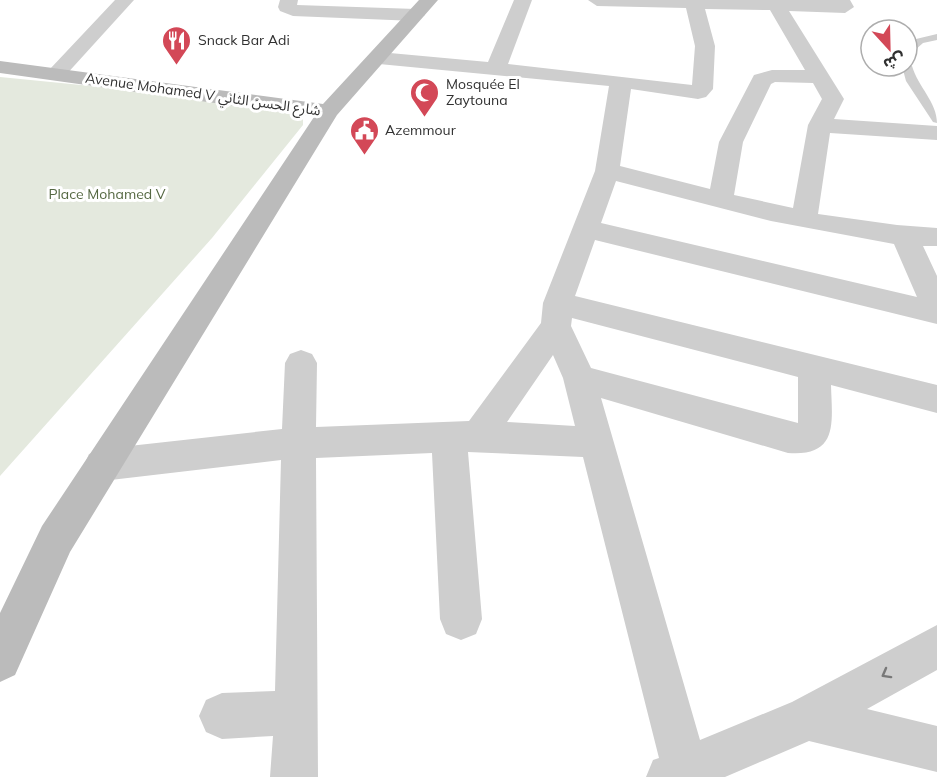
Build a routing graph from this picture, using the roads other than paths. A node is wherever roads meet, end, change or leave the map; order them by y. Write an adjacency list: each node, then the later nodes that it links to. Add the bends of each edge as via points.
1 (125, 0): 14 (street)
2 (289, 0): 8 (street, via 287,7 293,10)
3 (523, 0): 13 (street)
4 (597, 0): 6 (street)
5 (841, 0): 7 (street, via 845,7)
6 (694, 2): 7 (street); 17 (street, via 705,45 702,89 694,92)
7 (776, 5): 15 (street)
8 (423, 8): 11 (main road, Avenue Mohamed V شارع الحسن الثاني)
9 (937, 37): 10 (lane)
10 (919, 42)
11 (379, 58): 13 (street); 18 (main road, Avenue Mohamed V شارع الحسن الثاني)
12 (0, 67): 14 (main road, Avenue Mohamed V شارع الحسن الثاني)
13 (495, 70): 17 (street)
14 (57, 73): 18 (main road, Avenue Mohamed V شارع الحسن الثاني)
15 (820, 77): 20 (street, via 832,99); 23 (street, via 772,76 762,80 731,142)
16 (910, 78): 19 (lane)
17 (621, 81): 22 (street)
18 (328, 112): 38 (main road)
19 (937, 120)
20 (820, 125): 21 (street); 24 (street)
21 (937, 133)
22 (607, 171): 23 (street); 25 (street)
23 (721, 198): 24 (street)
24 (804, 218): 26 (street)
25 (585, 228): 29 (street); 30 (street)
26 (905, 237): 27 (street); 28 (street)
27 (937, 237)
28 (937, 308)
29 (937, 313)
30 (557, 315): 32 (street); 33 (street); 35 (street)
31 (301, 363): 37 (street)
32 (814, 368): 33 (street, via 816,431 802,439); 34 (street)
33 (579, 378): 36 (street)
34 (937, 399)
35 (463, 437): 36 (street); 37 (street); 39 (street)
36 (595, 442): 46 (street)
37 (297, 443): 38 (street); 42 (street)
38 (102, 465): 41 (main road, via 56,539)
39 (461, 620)
40 (937, 646): 44 (street, one-way to 44)
41 (0, 660)
42 (297, 712): 43 (street); 47 (street)
43 (222, 716)
44 (807, 718): 45 (street); 46 (street)
45 (937, 749)
46 (677, 773)
47 (294, 777)

